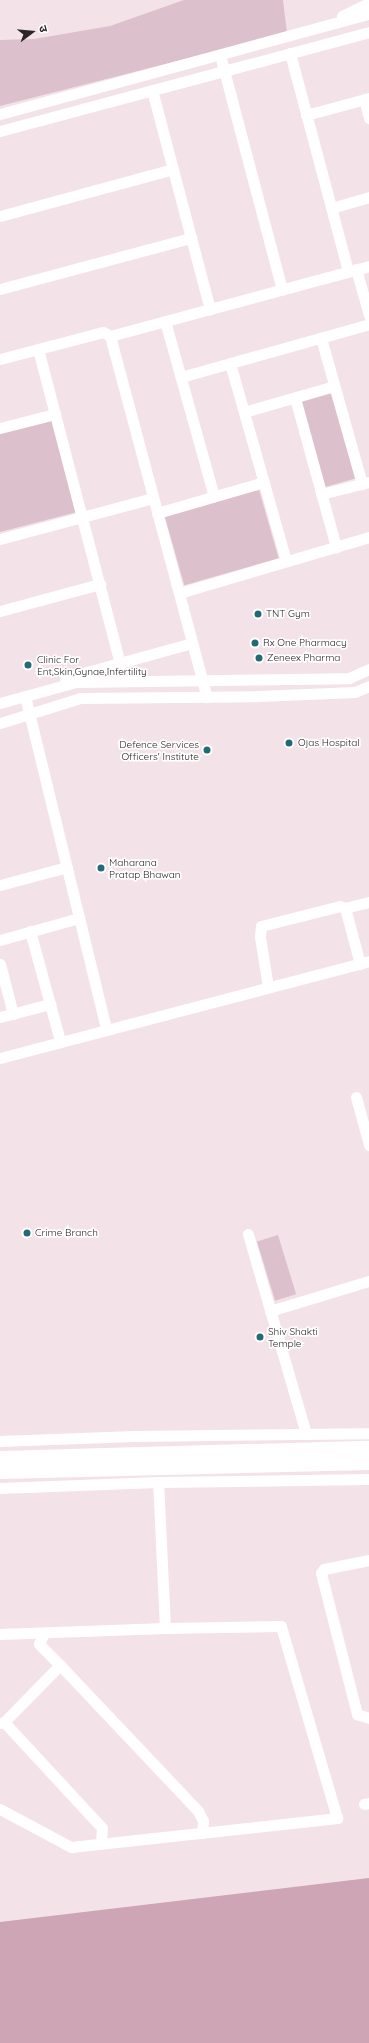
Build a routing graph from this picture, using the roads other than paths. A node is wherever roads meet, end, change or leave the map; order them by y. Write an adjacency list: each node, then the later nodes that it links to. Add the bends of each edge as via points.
1 (369, 4): 3 (street, via 344,14)
2 (369, 14): 3 (street)
3 (329, 24): 6 (street)
4 (369, 32): 5 (street)
5 (290, 53): 7 (street); 11 (street)
6 (220, 55): 7 (street); 10 (street)
7 (224, 71): 8 (street); 22 (street)
8 (152, 90): 13 (street); 14 (street)
9 (366, 99): 11 (street); 12 (street)
10 (0, 114)
11 (306, 115): 16 (street)
12 (369, 118)
13 (0, 131)
14 (173, 169): 17 (street); 18 (street)
15 (369, 197): 16 (street)
16 (331, 208): 20 (street)
17 (0, 216)
18 (191, 238): 21 (street); 23 (street)
19 (369, 266): 20 (street)
20 (352, 270): 22 (street); 24 (street)
21 (0, 289)
22 (282, 290): 23 (street)
23 (210, 309): 25 (street)
24 (369, 315)
25 (165, 321): 27 (street); 32 (street)
26 (369, 324): 28 (street)
27 (110, 336): 29 (street, via 103,332); 42 (street)
28 (321, 338): 31 (street); 33 (street)
29 (38, 349): 30 (street); 36 (street)
30 (0, 359)
31 (230, 363): 32 (street); 35 (street)
32 (181, 377): 41 (street)
33 (334, 386): 34 (street); 39 (street)
34 (295, 398): 35 (street); 40 (street)
35 (244, 412): 38 (street)
36 (55, 414): 37 (street); 44 (street)
37 (0, 428)
38 (264, 482): 41 (street); 48 (street)
39 (366, 483): 40 (street)
40 (321, 494): 47 (street)
41 (214, 496): 43 (street)
42 (153, 498): 43 (street); 44 (street)
43 (157, 513): 50 (street)
44 (82, 517): 46 (street); 49 (street)
45 (369, 537): 47 (street)
46 (0, 539)
47 (336, 547): 48 (street)
48 (286, 561): 50 (street)
49 (100, 584): 51 (street); 53 (street)
50 (179, 593): 52 (street)
51 (0, 611)
52 (192, 643): 53 (street); 55 (street)
53 (120, 663): 57 (street, via 65,678)
54 (369, 669): 55 (street, via 349,678)
55 (202, 680): 57 (street, via 76,682); 59 (street)
56 (369, 686): 59 (street, via 354,692)
57 (50, 689): 58 (street)
58 (25, 696): 60 (street); 61 (street)
59 (207, 697): 61 (street, via 81,698)
60 (0, 702)
61 (30, 714): 62 (street); 63 (street)
62 (0, 723)
63 (67, 867): 64 (street); 67 (street)
64 (0, 885)
65 (369, 902): 66 (street)
66 (345, 908): 70 (street); 72 (street, via 340,906 261,926 260,936)
67 (79, 918): 68 (street); 76 (street)
68 (30, 931): 69 (street); 73 (street)
69 (0, 940)
70 (364, 962): 72 (street)
71 (0, 964): 74 (street)
72 (268, 987): 76 (street)
73 (50, 1004): 74 (street); 77 (street)
74 (13, 1014): 75 (street)
75 (0, 1017)
76 (106, 1028): 77 (street)
77 (60, 1041): 78 (street)
78 (0, 1058)
79 (356, 1097): 80 (street)
80 (369, 1145)
81 (248, 1234): 83 (street)
82 (369, 1281): 83 (street)
83 (270, 1311): 85 (street)
84 (369, 1433): 85 (street)
85 (306, 1434): 86 (street)
86 (2, 1438)
87 (369, 1449): 88 (highway)
88 (0, 1459)
89 (369, 1462): 90 (highway)
90 (0, 1471)
91 (369, 1479): 92 (street)
92 (158, 1482): 93 (street); 95 (street)
93 (0, 1488)
94 (369, 1560): 99 (street, via 324,1569 321,1573 357,1714)
95 (165, 1628): 96 (street); 102 (street, via 281,1626 337,1818)
96 (44, 1633): 97 (street); 98 (street, via 39,1644)
97 (0, 1634)
98 (60, 1665): 100 (street); 102 (street, via 198,1811 203,1821)
99 (369, 1718)
100 (2, 1723): 103 (street, via 102,1828)
101 (0, 1809): 103 (street, via 71,1847)
102 (202, 1833): 103 (street)
103 (101, 1844)

